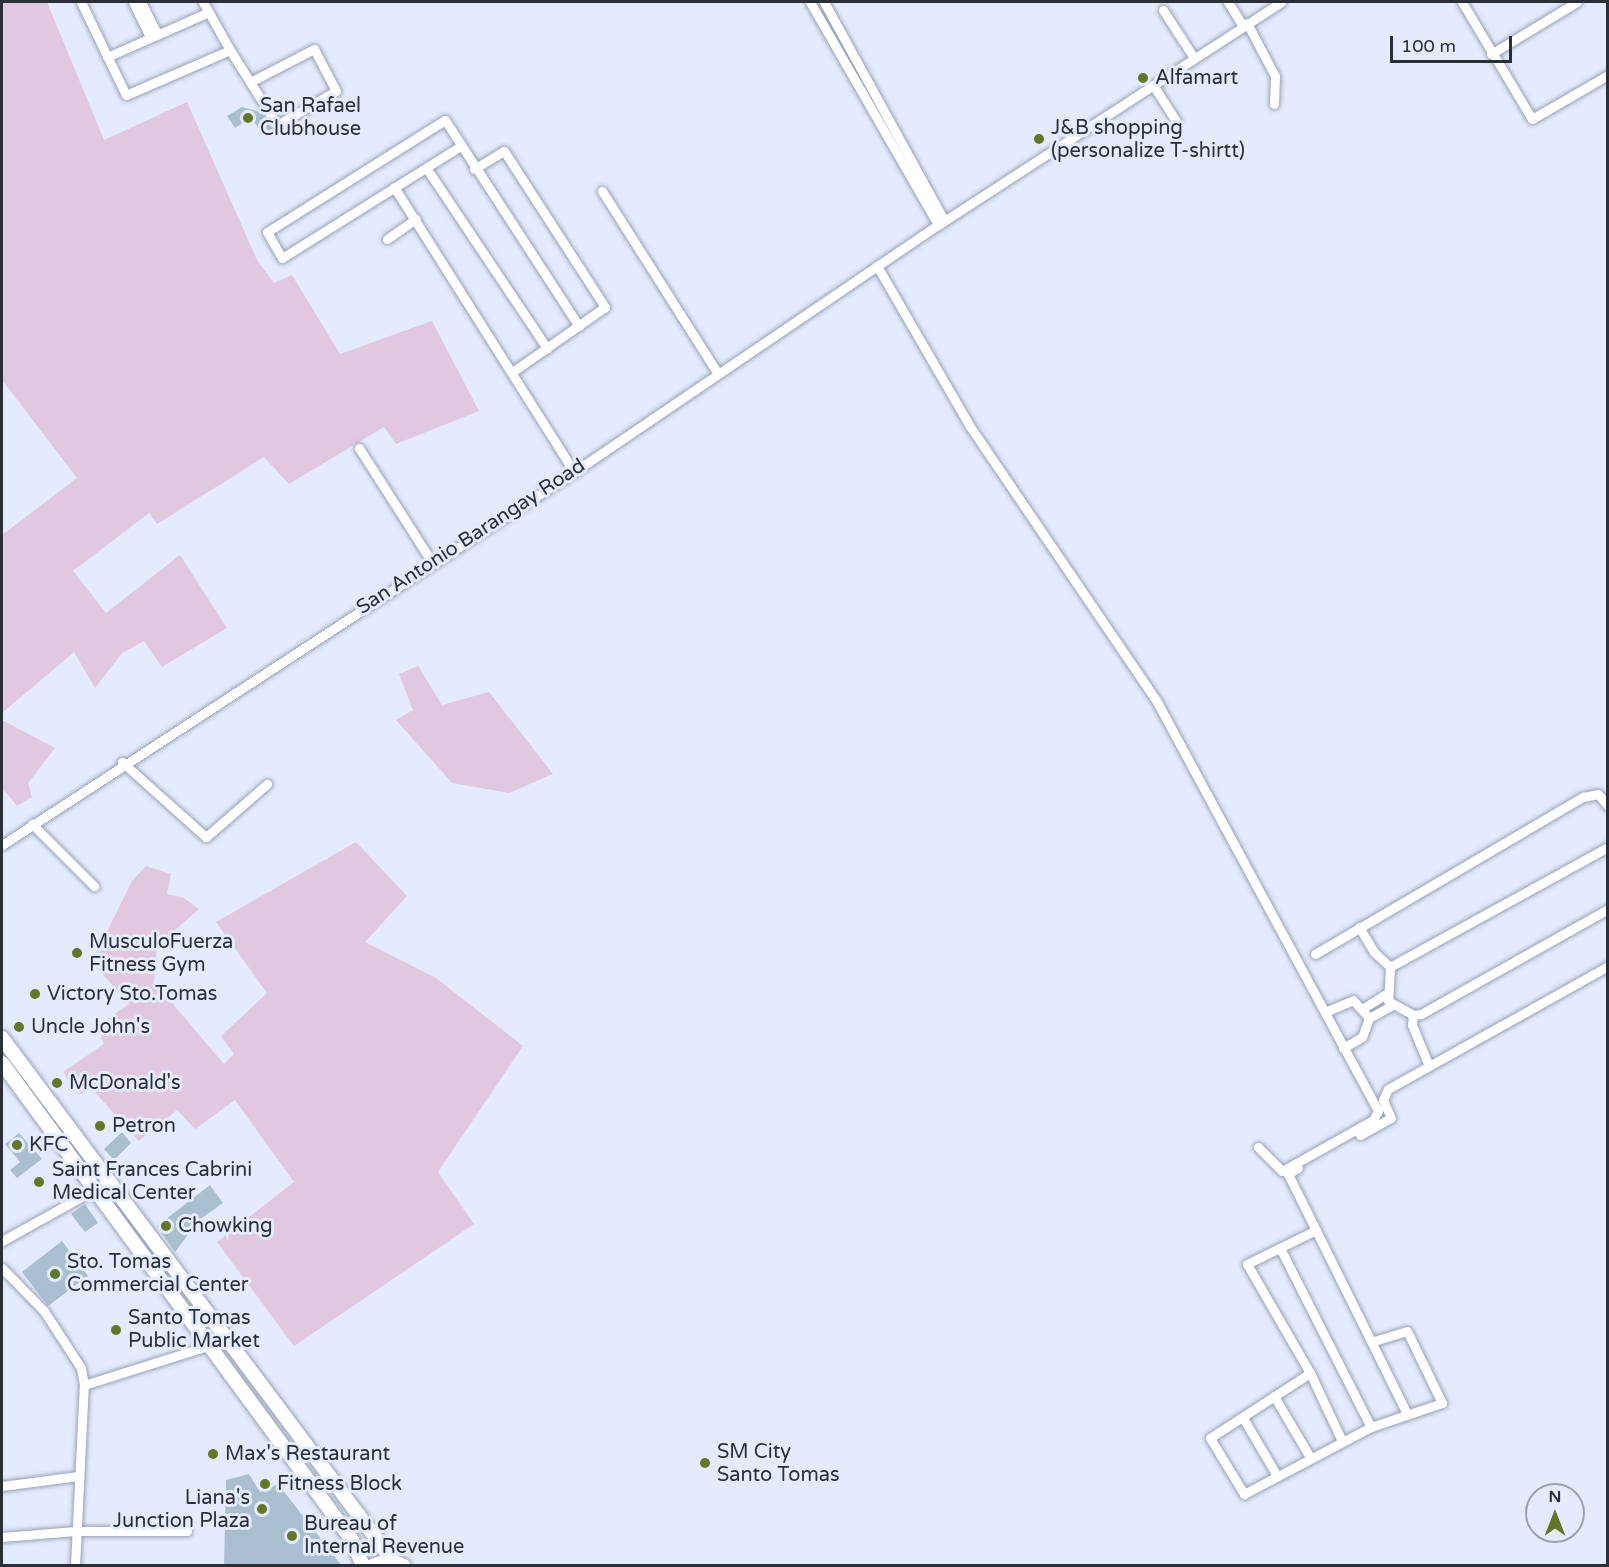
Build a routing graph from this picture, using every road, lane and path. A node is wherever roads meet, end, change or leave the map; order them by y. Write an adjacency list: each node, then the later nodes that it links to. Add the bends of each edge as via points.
1 (81, 2): 17 (street)
2 (133, 2): 14 (street)
3 (141, 2): 14 (street)
4 (203, 2): 12 (street)
5 (810, 2): 30 (street)
6 (824, 2): 30 (street)
7 (1228, 2): 13 (street)
8 (1281, 2): 13 (street, San Antonio Barangay Road)
9 (1462, 2): 16 (street)
10 (1577, 2): 16 (street)
11 (1163, 10): 18 (street)
12 (209, 12): 14 (street); 15 (street)
13 (1245, 25): 18 (street, San Antonio Barangay Road); 22 (street, via 1275,76)
14 (154, 35): 17 (street)
15 (230, 50): 17 (street, via 126,95); 20 (street)
16 (1491, 54): 19 (street, via 1532,119)
17 (107, 57)
18 (1194, 58): 21 (street, San Antonio Barangay Road)
19 (1608, 75)
20 (250, 82): 20 (street, via 277,125 336,91 314,49)
21 (1153, 85): 23 (street); 30 (street, San Antonio Barangay Road)
22 (1274, 104)
23 (1176, 121)
24 (459, 147): 25 (street); 26 (street); 27 (street, via 445,120 267,232 282,258)
25 (427, 169): 27 (street); 34 (street)
26 (474, 169): 33 (street); 33 (street, via 504,151 605,307)
27 (394, 187): 29 (street)
28 (602, 192): 36 (street)
29 (416, 219): 31 (street); 35 (street)
30 (941, 223): 32 (street, San Antonio Barangay Road)
31 (387, 239)
32 (877, 266): 36 (street, San Antonio Barangay Road); 55 (street, via 969,425 1156,700)
33 (579, 326): 34 (street)
34 (548, 348): 35 (street)
35 (512, 372): 38 (street, via 532,412)
36 (717, 372): 38 (street, San Antonio Barangay Road)
37 (359, 448): 39 (street)
38 (574, 472): 39 (street, San Antonio Barangay Road)
39 (432, 562): 40 (street, San Antonio Barangay Road)
40 (122, 762): 41 (street, via 206,837); 43 (street, San Antonio Barangay Road)
41 (267, 784)
42 (1608, 806): 48 (street, via 1598,794 1583,797)
43 (32, 824): 44 (street, San Antonio Barangay Road); 46 (street)
44 (2, 845)
45 (1608, 847): 50 (street)
46 (94, 886)
47 (1608, 909): 56 (street)
48 (1359, 927): 49 (street); 50 (street, via 1374,952)
49 (1315, 954)
50 (1390, 966): 52 (street)
51 (1608, 966): 61 (street)
52 (1386, 994): 53 (street); 54 (street)
53 (1391, 1006): 56 (street); 57 (street)
54 (1362, 1009): 55 (street, via 1353,1000 1343,1001); 57 (street)
55 (1325, 1012): 59 (street)
56 (1413, 1015): 61 (street, via 1412,1024)
57 (1368, 1018): 59 (street, via 1362,1037)
58 (2, 1038): 63 (highway)
59 (1343, 1048): 62 (street, via 1378,1111 1373,1120 1282,1171)
60 (2, 1063): 64 (highway)
61 (1429, 1066): 65 (street, via 1388,1089 1383,1100 1391,1118 1288,1174)
62 (1258, 1147)
63 (108, 1182): 64 (street); 85 (highway)
64 (96, 1190): 66 (street); 70 (highway)
65 (1316, 1230): 67 (street); 69 (street)
66 (2, 1241)
67 (1280, 1248): 71 (street, via 1247,1264); 76 (street)
68 (2, 1268): 72 (street, via 44,1311 81,1368)
69 (1372, 1342): 74 (street); 74 (street, via 1407,1331 1442,1403)
70 (211, 1345): 72 (street); 87 (highway, via 352,1540)
71 (1310, 1373): 73 (street); 77 (street)
72 (84, 1384): 80 (street)
73 (1274, 1396): 75 (street); 78 (street)
74 (1406, 1412): 76 (street)
75 (1243, 1418): 79 (street); 79 (street, via 1210,1438 1244,1494)
76 (1371, 1427): 77 (street)
77 (1342, 1441): 78 (street)
78 (1310, 1457): 79 (street)
79 (1276, 1474)
80 (78, 1476): 81 (street); 82 (street)
81 (2, 1486)
82 (76, 1531): 83 (street); 84 (street); 86 (street)
83 (187, 1531)
84 (2, 1537)
85 (398, 1563): 88 (highway)
86 (75, 1566)
87 (363, 1566)
88 (372, 1566)

